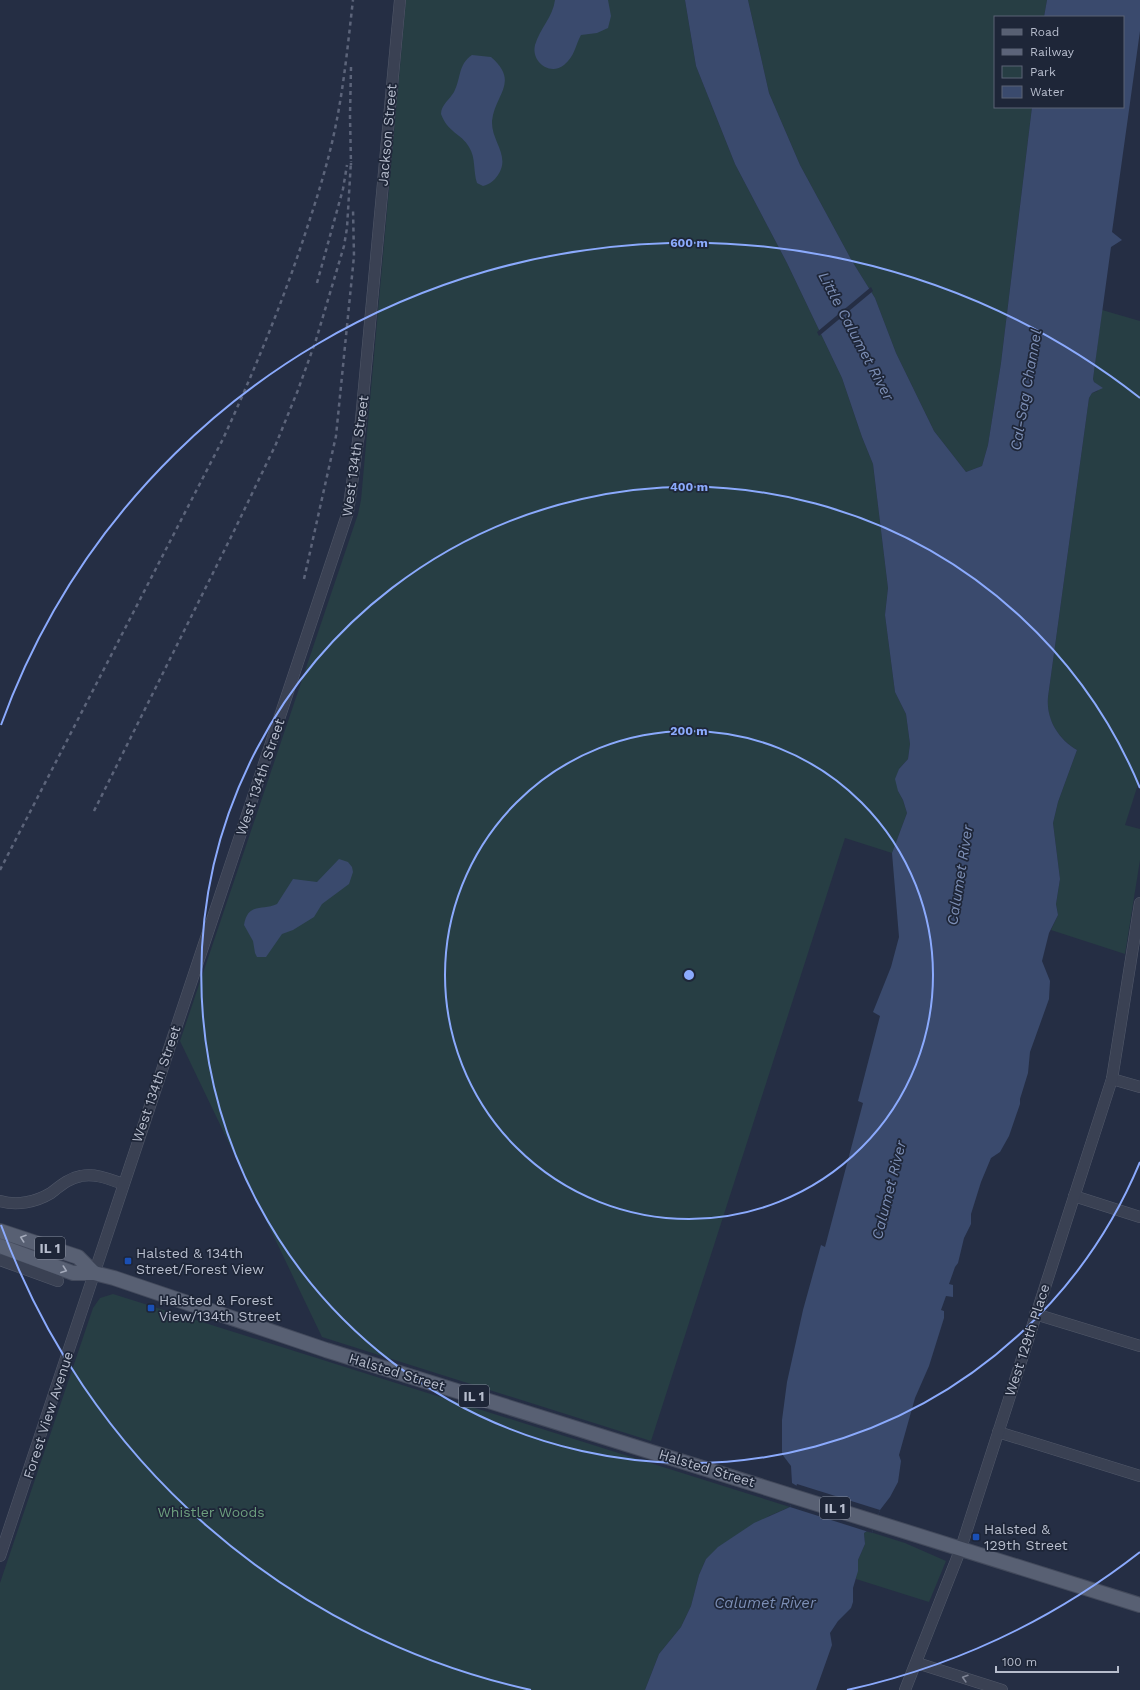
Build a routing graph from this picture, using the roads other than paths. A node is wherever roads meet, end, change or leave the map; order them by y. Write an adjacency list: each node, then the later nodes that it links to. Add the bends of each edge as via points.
1 (400, 0): 2 (street, Jackson Street)
2 (374, 271): 7 (street, West 134th Street, via 361,420 345,525)
3 (1140, 903): 4 (street, West 129th Place)
4 (1138, 934): 5 (street, West 129th Place, via 1127,983)
5 (1112, 1079): 6 (street); 8 (street, West 129th Place)
6 (1140, 1088)
7 (123, 1184): 9 (street, via 93,1175 80,1176 38,1199 16,1203); 14 (street, West 134th Street)
8 (1074, 1196): 10 (street); 16 (street, West 129th Place)
9 (0, 1201)
10 (1140, 1217)
11 (0, 1231): 14 (main road, Halsted Street / IL 1, one-way to 11, via 78,1258)
12 (0, 1246): 14 (main road, Halsted Street / IL 1, one-way to 14, via 73,1273)
13 (0, 1260): 15 (street)
14 (94, 1273): 20 (main road, Halsted Street / IL 1, via 319,1347); 21 (street, Forest View Avenue)
15 (58, 1281)
16 (1036, 1314): 17 (street); 18 (street, West 129th Place)
17 (1140, 1346)
18 (998, 1432): 19 (street); 20 (street, West 129th Place)
19 (1140, 1476)
20 (961, 1548): 22 (main road, IL 1); 23 (street, West 129th Place)
21 (0, 1556)
22 (1140, 1605)
23 (917, 1663): 24 (street, West 129th Place); 25 (street, one-way to 23)
24 (905, 1690)
25 (1002, 1690)

